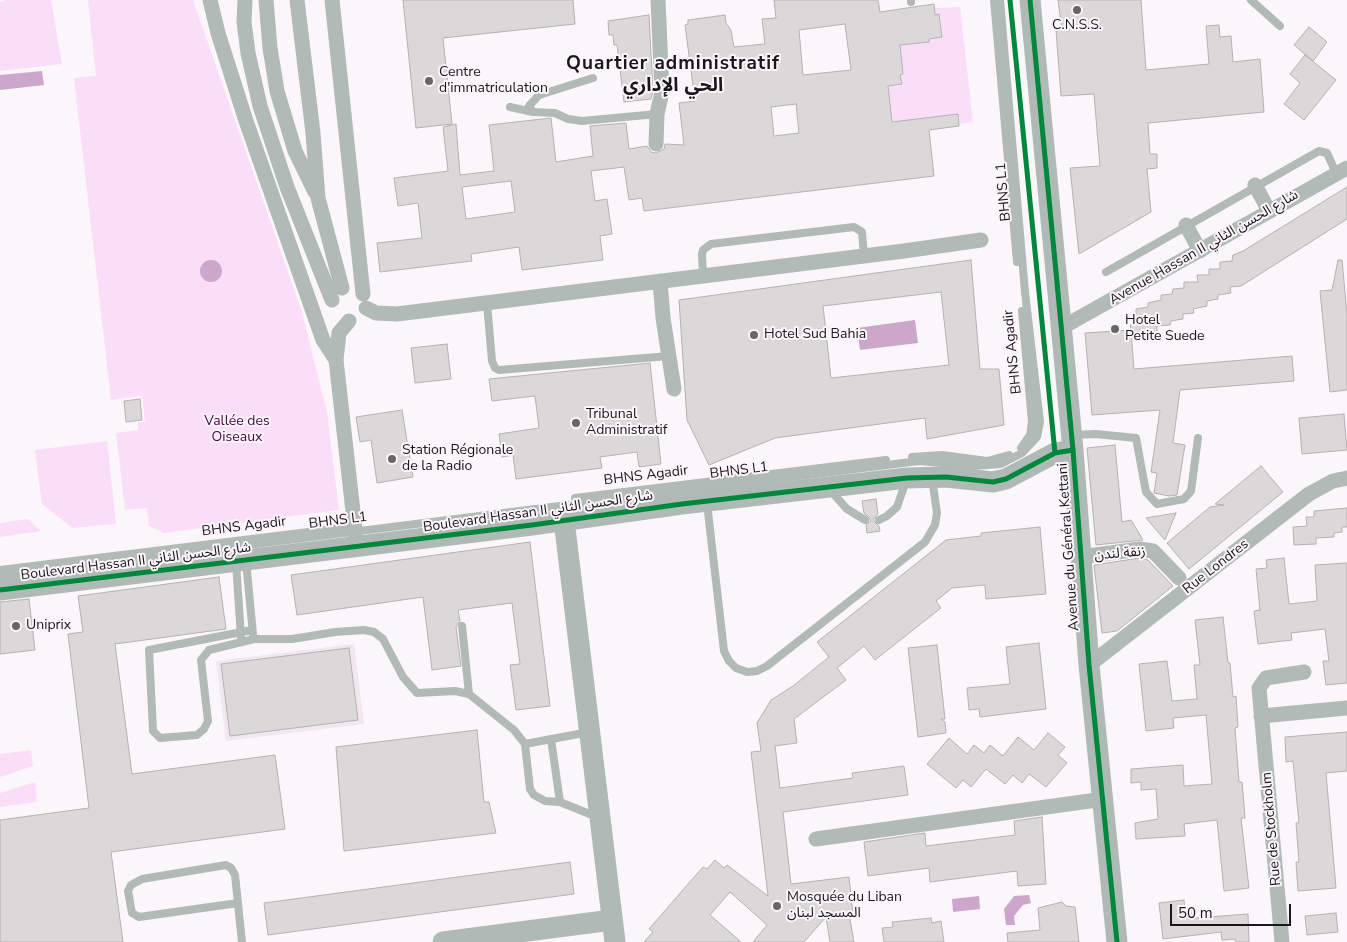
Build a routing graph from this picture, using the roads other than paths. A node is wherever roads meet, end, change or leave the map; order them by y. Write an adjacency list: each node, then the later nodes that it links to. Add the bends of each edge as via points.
1 (210, 0): 34 (street, via 246,120 323,340)
2 (245, 0): 28 (street, via 248,53 260,106 288,187)
3 (266, 0): 19 (street, via 277,91 295,151)
4 (297, 0): 19 (street, via 314,133)
5 (332, 0): 29 (street)
6 (658, 0): 15 (street, via 662,92)
7 (994, 0): 46 (lane, BHNS Agadir, via 1032,422 1030,435 1022,448 1008,456 987,460 927,455)
8 (1000, 0): 46 (lane, BHNS L1, via 1025,292 1040,422 1037,437 1022,453 1001,464 974,466 919,461 530,508)
9 (1030, 0): 32 (street, Avenue du Général Kettani)
10 (1251, 0): 11 (lane)
11 (1280, 26)
12 (594, 78): 14 (lane, via 539,95 530,106)
13 (510, 106): 14 (lane)
14 (532, 112): 15 (lane, via 554,113 582,121)
15 (657, 114): 16 (street)
16 (656, 144)
17 (1342, 170): 18 (lane, via 1327,153 1319,151); 20 (street, Avenue Hassan II شارع الحسن الثاني)
18 (1255, 185): 20 (street); 21 (lane)
19 (318, 198): 28 (street)
20 (1269, 211): 23 (street, Avenue Hassan II شارع الحسن الثاني)
21 (1186, 225): 23 (street); 25 (lane)
22 (981, 240): 24 (street)
23 (1200, 252): 32 (street, Avenue Hassan II شارع الحسن الثاني)
24 (864, 256): 26 (street); 26 (lane, via 862,232 854,227 711,244 703,250)
25 (1106, 272)
26 (703, 276): 27 (street)
27 (660, 281): 30 (street); 33 (street)
28 (337, 294): 29 (street, via 357,289); 31 (street, via 335,315)
29 (364, 301): 30 (street, via 376,313 397,314); 31 (street, via 356,320)
30 (487, 303): 33 (lane, via 492,361 499,370)
31 (349, 321): 34 (street, via 339,333)
32 (1061, 328): 37 (street, Avenue du Général Kettani)
33 (669, 356): 35 (street)
34 (336, 360): 46 (street)
35 (674, 389)
36 (1198, 438): 37 (lane, via 1191,491 1184,499 1157,504 1146,492 1136,438 1096,434)
37 (1072, 442): 38 (street, Boulevard Hassan II شارع الحسن الثاني, via 1006,479 980,482); 47 (street, Avenue du Général Kettani)
38 (932, 477): 39 (street, Boulevard Hassan II شارع الحسن الثاني); 42 (lane, via 937,513 935,525 925,542 757,671 736,668 724,651)
39 (907, 478): 41 (street, Boulevard Hassan II شارع الحسن الثاني); 45 (lane, via 897,506)
40 (1347, 478): 58 (street, Rue Londres, via 1326,483 1309,494)
41 (827, 486): 42 (street, Boulevard Hassan II شارع الحسن الثاني); 44 (lane, via 847,509)
42 (706, 501): 43 (street, Boulevard Hassan II شارع الحسن الثاني)
43 (564, 520): 46 (street, Boulevard Hassan II شارع الحسن الثاني); 63 (street)
44 (865, 520)
45 (878, 520)
46 (356, 535): 48 (street, Boulevard Hassan II شارع الحسن الثاني); 49 (lane, BHNS Agadir); 50 (lane, BHNS L1)
47 (1080, 557): 51 (street, زنقة لندن, via 1140,549 1153,551); 58 (street, Avenue du Général Kettani)
48 (241, 561): 52 (street, Boulevard Hassan II شارع الحسن الثاني); 54 (lane); 55 (lane)
49 (0, 570)
50 (0, 576)
51 (1179, 578)
52 (0, 590)
53 (462, 626): 60 (lane)
54 (252, 630): 55 (lane); 56 (lane)
55 (241, 632): 57 (lane); 57 (lane, via 149,650 153,731 160,738 197,735 204,729 208,721 201,660 204,653)
56 (254, 639): 57 (lane); 60 (lane, via 292,639 364,630 374,632 383,639 402,677 417,693)
57 (242, 642)
58 (1090, 665): 66 (street, Avenue du Général Kettani)
59 (1304, 672): 62 (street, Rue de Stockholm, via 1271,676 1261,682)
60 (469, 694): 65 (lane, via 514,730)
61 (1347, 708): 62 (street)
62 (1261, 716): 76 (street, Rue de Stockholm)
63 (590, 732): 64 (lane); 68 (street)
64 (551, 739): 65 (lane); 67 (lane)
65 (525, 744): 67 (lane, via 532,792 539,799)
66 (1104, 799): 69 (street); 75 (street, Avenue du Général Kettani)
67 (560, 802): 68 (lane)
68 (601, 818): 71 (street)
69 (816, 839)
70 (238, 903): 70 (lane, via 235,875 226,865 142,879 131,885 128,891 132,913 139,917); 72 (lane)
71 (612, 920): 73 (street); 74 (street)
72 (242, 942)
73 (443, 942)
74 (615, 942)
75 (1117, 942)
76 (1282, 942)

